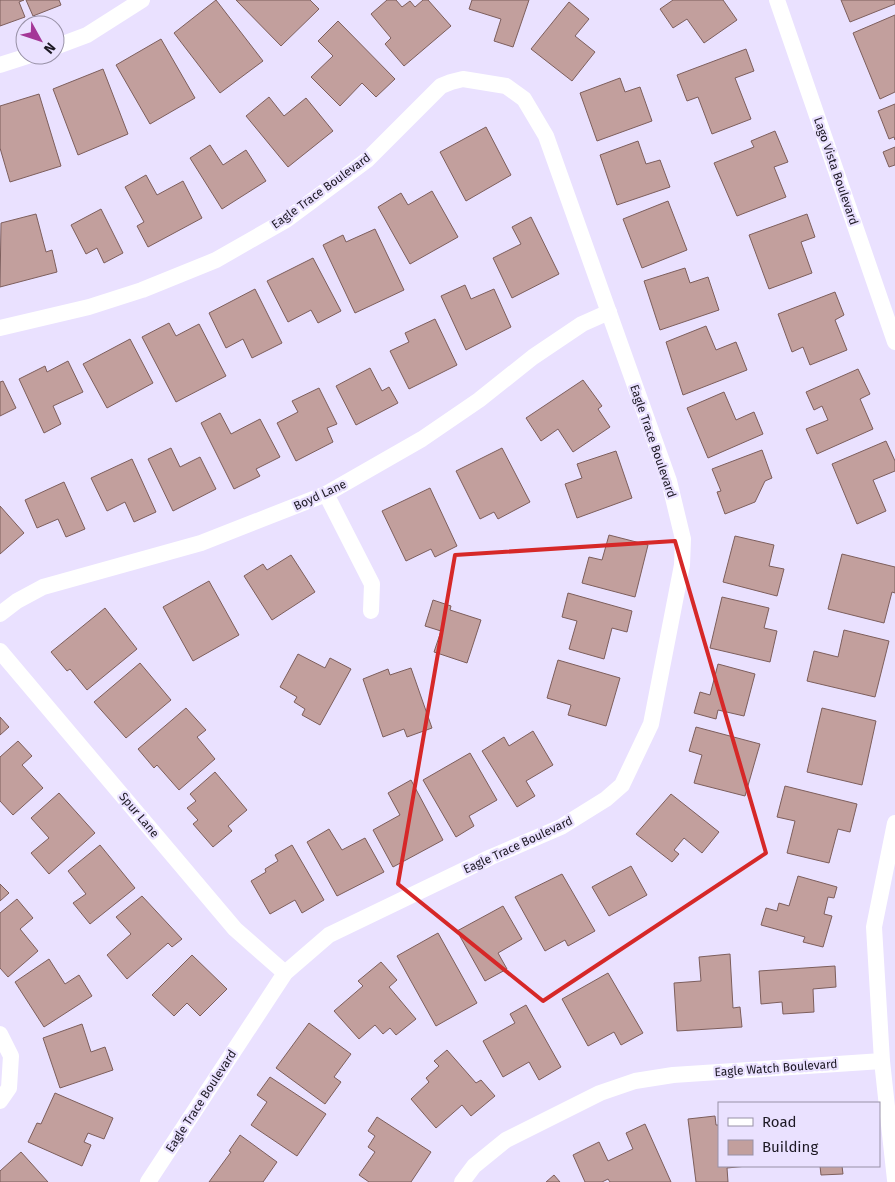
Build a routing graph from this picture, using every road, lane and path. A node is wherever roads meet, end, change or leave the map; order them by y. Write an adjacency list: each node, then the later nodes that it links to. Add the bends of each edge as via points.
1 (142, 0): 3 (street, via 87,35)
2 (777, 0): 8 (street, Lago Vista Boulevard)
3 (65, 43)
4 (15, 60): 5 (street)
5 (0, 65)
6 (609, 312): 7 (street, Eagle Trace Boulevard, via 536,116 524,100 506,86 463,80 441,86 367,160 293,214 216,260 98,304); 9 (street, Boyd Lane, via 582,324 533,357 422,439); 14 (street, Eagle Trace Boulevard, via 669,481 683,539 682,565 650,724 638,756 622,785 561,827 329,935)
7 (0, 328)
8 (895, 342)
9 (326, 494): 10 (street, via 372,584); 11 (street, Boyd Lane, via 200,543 44,587 16,601)
10 (370, 611)
11 (0, 614)
12 (0, 651): 14 (street, Spur Lane, via 236,929)
13 (895, 823): 16 (street, via 874,927)
14 (286, 973): 19 (street, Eagle Trace Boulevard)
15 (0, 1034): 17 (street, via 11,1056 9,1088)
16 (882, 1061): 18 (street); 20 (street, Eagle Watch Boulevard, via 673,1075 635,1082 600,1093 506,1140 474,1166)
17 (0, 1101)
18 (895, 1180)
19 (148, 1182)
20 (462, 1182)

